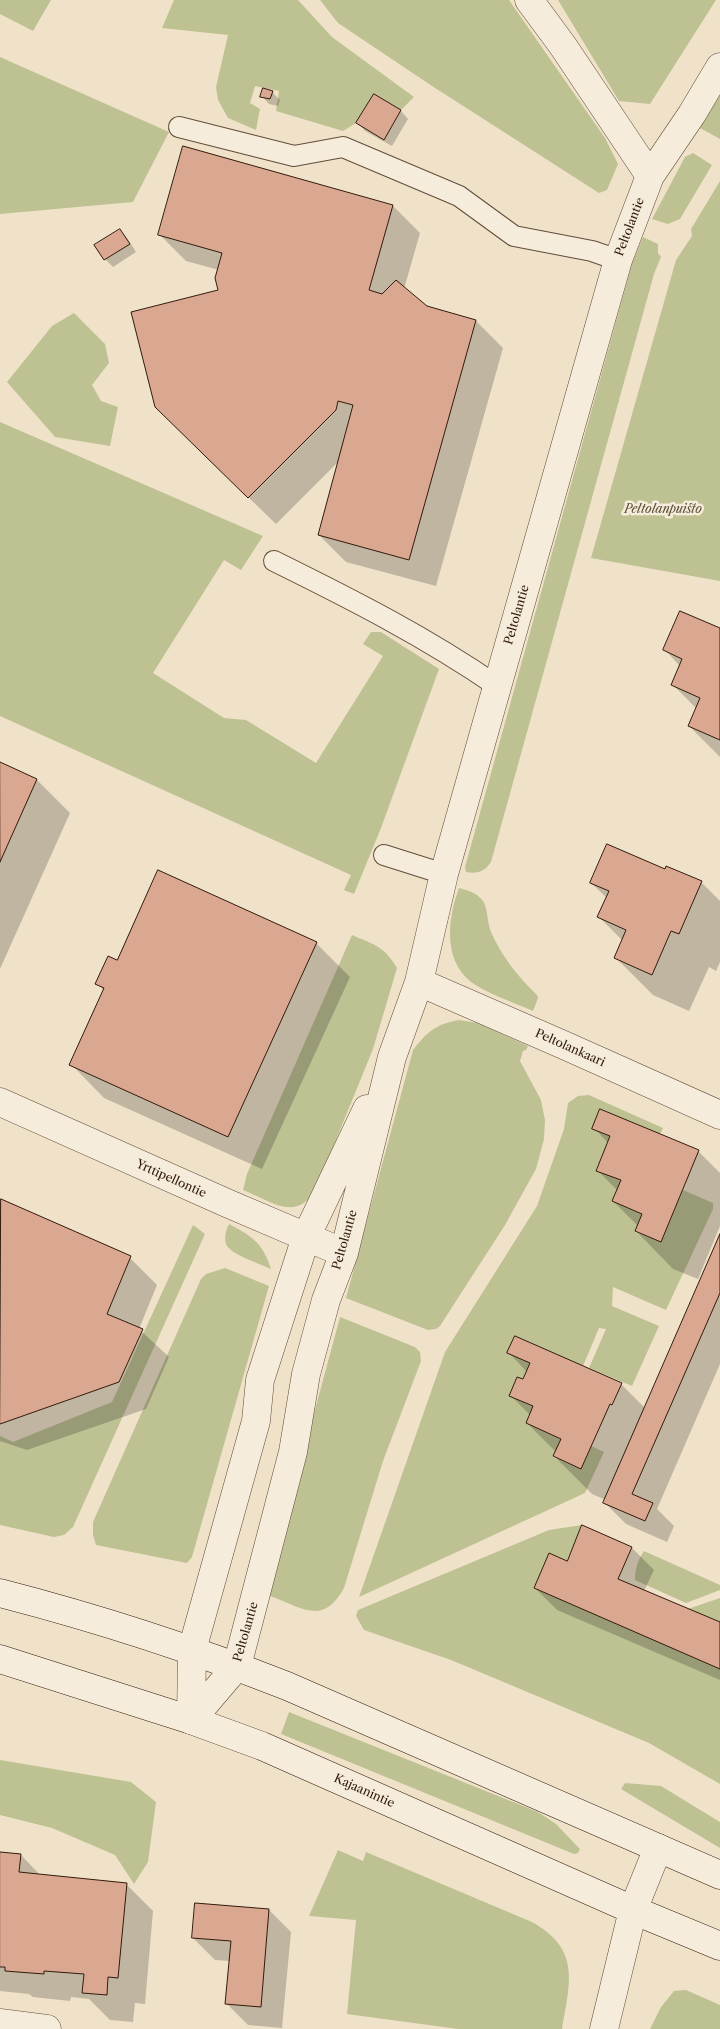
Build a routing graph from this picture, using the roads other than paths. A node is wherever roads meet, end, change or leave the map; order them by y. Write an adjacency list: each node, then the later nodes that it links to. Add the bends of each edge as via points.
1 (529, 0): 4 (street)
2 (720, 67): 4 (street, Peltolantie)
3 (179, 127): 5 (lane, via 294,156 343,147 459,196 514,236 592,251)
4 (650, 176): 5 (street, Peltolantie)
5 (618, 260): 7 (street, Peltolantie)
6 (274, 561): 7 (lane, via 365,606 454,657)
7 (497, 686): 9 (street, Peltolantie)
8 (384, 855): 9 (lane)
9 (444, 874): 10 (street, Peltolantie)
10 (419, 982): 11 (street, Peltolantie); 13 (street, Peltolankaari)
11 (392, 1057): 14 (street, Peltolantie); 15 (street, Peltolantie)
12 (0, 1102): 14 (street, Yrttipellontie)
13 (720, 1115)
14 (306, 1237): 15 (street, Yrttipellontie); 17 (street, Peltolantie, via 260,1380 256,1421)
15 (344, 1253): 19 (street, Peltolantie, via 326,1300 306,1374 293,1452)
16 (0, 1593): 17 (street)
17 (192, 1650): 19 (street); 20 (street, Peltolantie)
18 (0, 1659): 20 (street, Kajaanintie)
19 (237, 1666): 20 (street, Peltolantie); 21 (street)
20 (191, 1720): 23 (street, Kajaanintie, via 290,1758)
21 (658, 1848): 22 (street); 23 (street)
22 (720, 1875)
23 (633, 1910): 24 (street, Kajaanintie); 27 (street)
24 (720, 1946)
25 (0, 2023): 26 (street)
26 (47, 2029)
27 (604, 2029)

